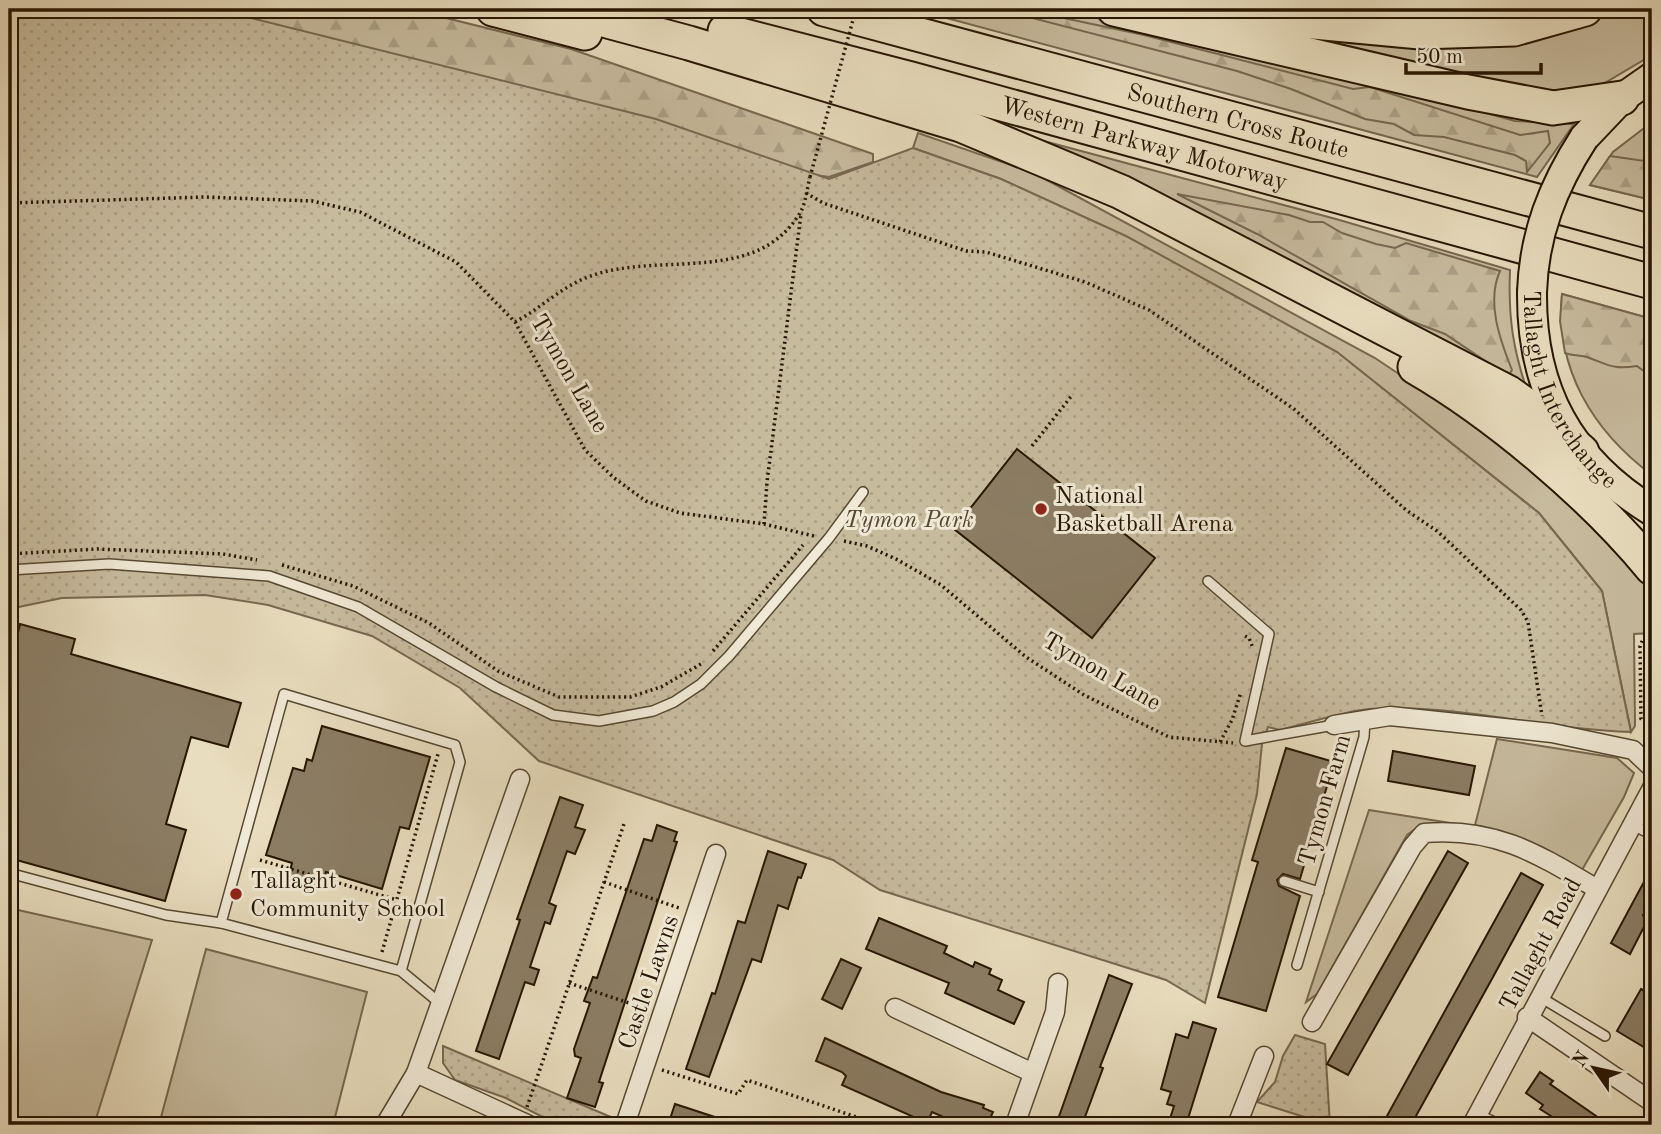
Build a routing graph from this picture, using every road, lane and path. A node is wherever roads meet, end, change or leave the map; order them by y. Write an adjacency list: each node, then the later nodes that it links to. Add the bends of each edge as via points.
1 (493, 9): 11 (highway)
2 (563, 9): 11 (highway, via 874,98)
3 (636, 9): 17 (highway, Western Parkway Motorway, via 911,79)
4 (824, 9): 15 (highway, Southern Cross Route)
5 (856, 9): 12 (path, bridge)
6 (1114, 9): 10 (highway, via 1541,106)
7 (1171, 9): 8 (highway, via 1420,32 1514,29)
8 (1585, 9)
9 (1652, 77): 10 (main road, Tallaght Interchange)
10 (1622, 98): 21 (main road, Tallaght Interchange, bridge, via 1565,166 1536,247 1532,322 1541,378 1557,415)
11 (1030, 153): 16 (highway, via 1121,192)
12 (806, 192): 14 (path); 41 (path, via 823,203 966,251 986,252 1085,282 1149,310 1294,409 1521,610 1528,622)
13 (9, 203): 18 (path, Tymon Lane, via 205,197 312,201 360,212 456,262)
14 (801, 212): 18 (path, via 777,240 757,253 589,276); 24 (path)
15 (1652, 232)
16 (1252, 261): 21 (highway, via 1509,393); 29 (highway, via 1501,426)
17 (1652, 282)
18 (515, 323): 24 (path, Tymon Lane, via 585,450 614,478 646,501 680,513)
19 (1073, 394): 20 (path)
20 (1032, 446)
21 (1581, 452): 23 (main road, Tallaght Interchange, via 1632,499)
22 (863, 492): 30 (lane, via 821,548 701,684 653,710 599,721 553,715 358,607 269,576 109,564)
23 (1652, 511)
24 (764, 524): 34 (path, Tymon Lane, via 811,536)
25 (842, 540): 43 (path, Tymon Lane, via 888,555 941,585 1026,657 1084,695 1169,737)
26 (9, 554): 27 (path, via 97,549 223,554)
27 (262, 561)
28 (275, 564): 36 (path, via 353,586 429,623 498,671 559,697 630,697 661,687)
29 (1652, 568)
30 (9, 570)
31 (1208, 581): 42 (lane, via 1269,634)
32 (1245, 636): 35 (path, via 1253,648)
33 (1652, 639): 40 (path, via 1643,639 1640,646 1641,719)
34 (712, 653)
35 (1250, 659)
36 (703, 663)
37 (1244, 681): 43 (path)
38 (1365, 719): 39 (street); 41 (street, via 1390,716); 57 (lane, Tymon Farm, via 1364,737)
39 (1334, 725): 42 (lane)
40 (1652, 728)
41 (1541, 732): 45 (street, via 1617,745 1644,757)
42 (1245, 741): 43 (path, Tymon Lane)
43 (1220, 742)
44 (439, 752): 58 (path)
45 (1652, 768)
46 (520, 779): 67 (street)
47 (1649, 795): 49 (street, Tallaght Road)
48 (624, 824): 55 (path)
49 (1633, 825): 50 (lane); 56 (street, Tallaght Road)
50 (1652, 835)
51 (716, 854): 81 (street, Castle Lawns)
52 (260, 860): 58 (path)
53 (9, 873): 60 (lane, via 166,915)
54 (1284, 881): 57 (lane, Tymon Farm)
55 (604, 882): 59 (path); 64 (path)
56 (1597, 889): 66 (street, Tallaght Road); 71 (street, via 1509,840 1447,831 1424,833)
57 (1319, 891): 62 (lane, Tymon Farm)
58 (397, 900): 61 (path)
59 (684, 909)
60 (221, 923): 63 (lane); 63 (lane, via 284,694 455,745 460,762)
61 (381, 954)
62 (1297, 965)
63 (401, 971): 67 (lane)
64 (569, 983): 69 (path); 78 (path)
65 (1058, 983): 76 (street, via 1055,1012)
66 (1539, 996): 70 (street, Tallaght Road); 72 (lane)
67 (442, 1006): 75 (street)
68 (895, 1008): 76 (street)
69 (650, 1010)
70 (1527, 1017): 77 (street); 79 (street, Tallaght Road)
71 (1312, 1022)
72 (1605, 1036)
73 (1264, 1056): 84 (street)
74 (660, 1070): 82 (path, via 738,1094 747,1080)
75 (416, 1073): 78 (street); 80 (street)
76 (1033, 1073): 83 (street)
77 (1652, 1102)
78 (528, 1116)
79 (1475, 1119): 85 (lane)
80 (386, 1125)
81 (625, 1125)
82 (880, 1125)
83 (1015, 1125)
84 (1237, 1125)
85 (1500, 1125)

